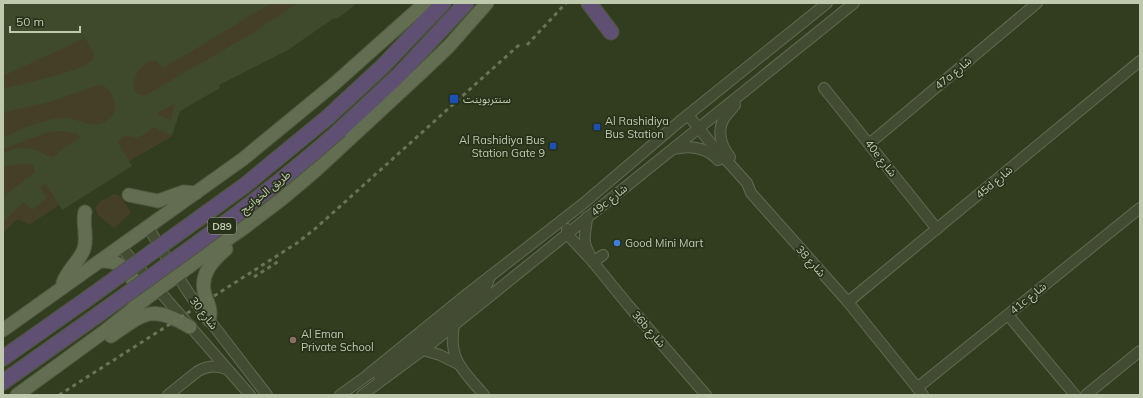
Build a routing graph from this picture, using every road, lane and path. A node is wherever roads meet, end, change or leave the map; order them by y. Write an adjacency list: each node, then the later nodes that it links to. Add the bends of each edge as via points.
1 (425, 3): 19 (main road, via 288,123)
2 (443, 3): 48 (highway, طريق الخوانيج / D89, bridge, via 383,66 328,117 244,186)
3 (466, 3): 51 (highway, طريق الخوانيج / D89, bridge, via 399,75 340,130 244,209)
4 (487, 3): 27 (main road, via 448,46 315,171)
5 (589, 3): 11 (highway)
6 (827, 3): 15 (street, 49c شارع)
7 (847, 3): 10 (street)
8 (854, 3): 10 (street, 49c شارع)
9 (1037, 3): 17 (street, 47a شارع)
10 (823, 28): 14 (street, 49c شارع)
11 (611, 32)
12 (1140, 61): 28 (street, 45d شارع)
13 (824, 88): 17 (street, 40e شارع)
14 (742, 93): 16 (street, 49c شارع); 20 (street, via 721,124 720,136 726,152 749,179)
15 (688, 114): 16 (street, شارع 38); 22 (street, 49c شارع)
16 (698, 128): 18 (street, 49c شارع); 20 (street, شارع 38, via 747,183)
17 (870, 143): 28 (street, 40e شارع)
18 (672, 149): 20 (street, via 693,147 708,151); 25 (street, 49c شارع)
19 (196, 193): 21 (main road, via 183,192 158,201); 26 (main road)
20 (751, 193): 38 (street, شارع 38)
21 (129, 196)
22 (584, 202): 29 (street, via 568,222); 35 (street, 49c شارع)
23 (1140, 208): 39 (street, 41c شارع)
24 (85, 212): 36 (main road, via 84,247)
25 (587, 217): 29 (street, 49c شارع); 33 (street, 36b شارع, via 584,241)
26 (148, 227): 30 (main road); 34 (street, شارع 30)
27 (245, 227): 34 (main road); 40 (main road, via 214,259 206,272 204,290 210,309)
28 (938, 229): 38 (street, 45d شارع)
29 (567, 234): 33 (street, 36b شارع); 41 (street, 49c شارع)
30 (120, 246): 32 (main road); 37 (street, شارع 30)
31 (603, 255): 33 (street)
32 (100, 261): 36 (main road); 44 (main road, via 114,261 125,268 134,284 130,303)
33 (594, 262): 61 (street, 36b شارع)
34 (176, 275): 37 (main road); 40 (street, شارع 30)
35 (490, 276): 52 (street, via 483,290 386,369); 58 (street, 49c شارع)
36 (62, 286): 43 (main road)
37 (158, 290): 42 (street, شارع 30); 44 (main road)
38 (848, 302): 53 (street, شارع 38)
39 (1008, 315): 53 (street, 41c شارع); 62 (street)
40 (209, 320): 57 (street, شارع 30)
41 (454, 325): 46 (street, 49c شارع); 49 (street, via 452,347)
42 (190, 327): 45 (main road, via 167,315 150,314 136,320 110,338); 50 (street, شارع 30)
43 (3, 330)
44 (105, 331): 45 (main road)
45 (84, 347): 54 (main road)
46 (423, 350): 49 (street, via 440,354); 52 (street, 49c شارع)
47 (1140, 351): 63 (street)
48 (3, 358)
49 (458, 364): 60 (street)
50 (229, 371): 55 (street, via 219,367 202,368); 56 (street, شارع 30)
51 (3, 382)
52 (371, 388): 59 (street, 49c شارع)
53 (920, 392)
54 (17, 395)
55 (168, 395)
56 (250, 395)
57 (267, 395)
58 (340, 395)
59 (362, 395)
60 (484, 395)
61 (706, 395)
62 (1074, 395)
63 (1086, 395)

